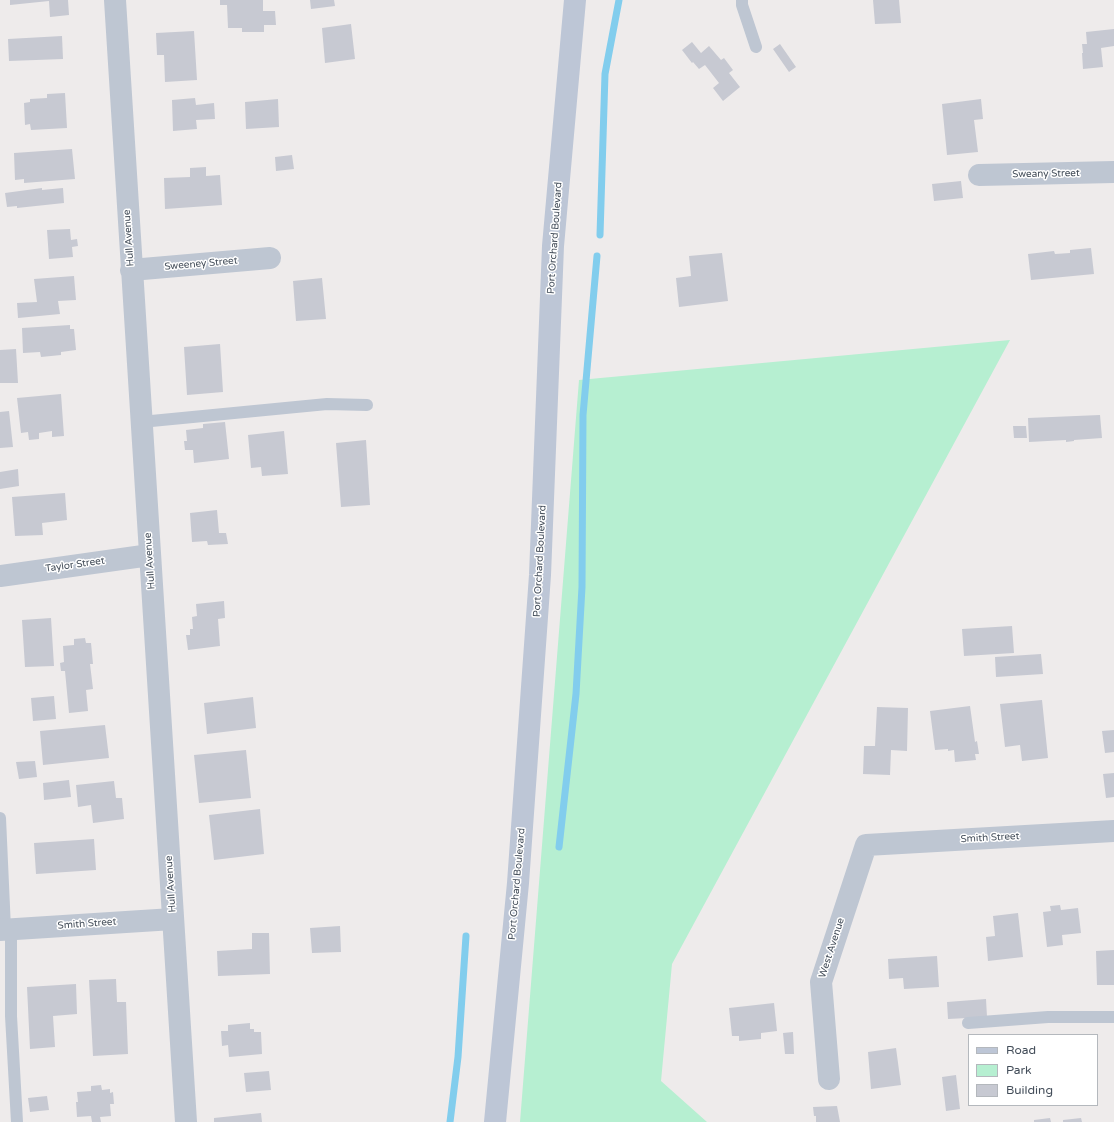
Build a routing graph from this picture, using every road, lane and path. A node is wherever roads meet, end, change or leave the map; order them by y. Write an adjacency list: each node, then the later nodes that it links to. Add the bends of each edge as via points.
1 (114, 0): 8 (street, Hull Avenue)
2 (575, 0): 23 (main road, Port Orchard Boulevard, via 553,246 540,575 519,867)
3 (742, 0): 4 (lane)
4 (756, 46)
5 (1114, 172): 6 (street, Sweany Street)
6 (979, 175)
7 (270, 258): 8 (street, Sweeney Street)
8 (131, 270): 10 (street, Hull Avenue)
9 (367, 405): 10 (lane, via 327,404)
10 (141, 422): 11 (street, Hull Avenue)
11 (150, 555): 12 (street, Taylor Street); 16 (street, Hull Avenue)
12 (0, 576)
13 (0, 818): 17 (lane)
14 (1114, 831): 15 (street, Smith Street)
15 (866, 845): 20 (street, West Avenue, via 821,982)
16 (173, 919): 17 (street, Smith Street); 22 (street, Hull Avenue)
17 (6, 930): 21 (lane)
18 (1114, 1017): 19 (lane, via 1048,1017)
19 (968, 1023)
20 (829, 1079)
21 (17, 1122)
22 (186, 1122)
23 (496, 1122)

